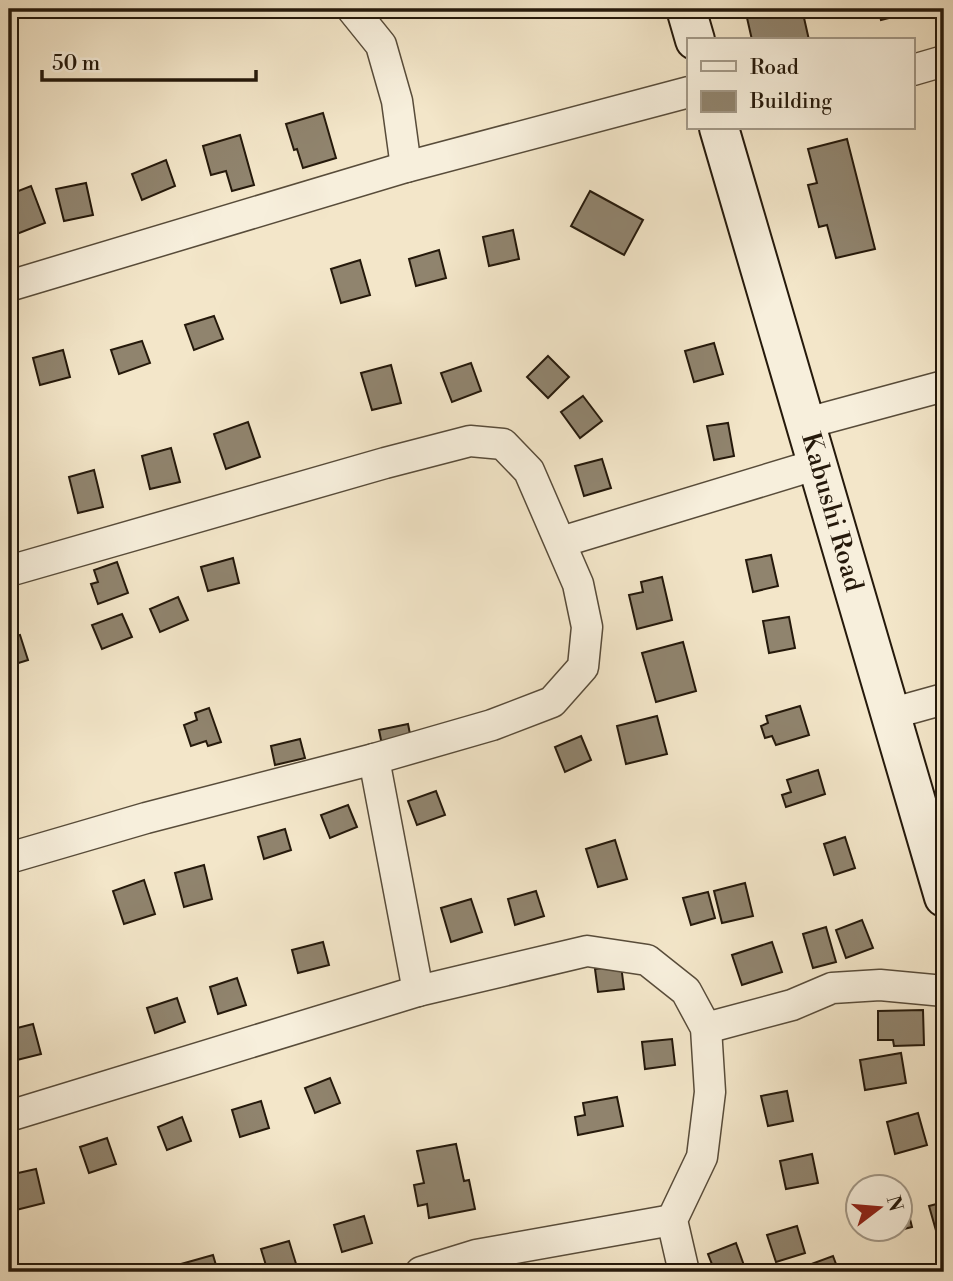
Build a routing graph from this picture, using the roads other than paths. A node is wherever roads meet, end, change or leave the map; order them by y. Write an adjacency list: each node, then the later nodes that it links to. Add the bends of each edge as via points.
1 (352, 9): 8 (street, via 381,45 397,101)
2 (686, 9): 3 (main road)
3 (694, 38)
4 (944, 61): 5 (street)
5 (914, 70)
6 (687, 93): 8 (street)
7 (720, 130): 11 (main road, Kabushi Road)
8 (406, 167): 9 (street)
9 (9, 286)
10 (944, 386): 11 (street)
11 (807, 423): 12 (main road, Kabushi Road)
12 (818, 464): 13 (street); 16 (main road, Kabushi Road)
13 (561, 542): 14 (street, via 529,471 503,444 470,441); 17 (street, via 578,584 587,627 583,667 552,702 492,725)
14 (9, 571)
15 (944, 699): 16 (street)
16 (890, 714): 19 (main road, Kabushi Road)
17 (374, 759): 18 (street); 20 (street)
18 (9, 858)
19 (944, 897)
20 (418, 991): 22 (street, via 587,951 647,960 685,990); 23 (street)
21 (944, 991): 22 (street, via 880,985 832,988 792,1005)
22 (706, 1028): 24 (street, via 710,1092 702,1157)
23 (9, 1116)
24 (672, 1220): 25 (street, via 476,1255); 26 (street)
25 (421, 1272)
26 (684, 1272)

